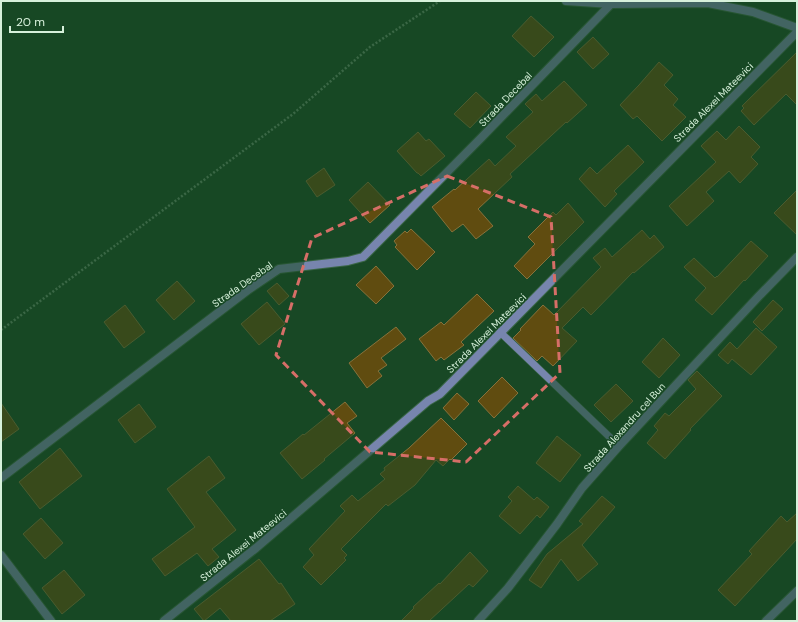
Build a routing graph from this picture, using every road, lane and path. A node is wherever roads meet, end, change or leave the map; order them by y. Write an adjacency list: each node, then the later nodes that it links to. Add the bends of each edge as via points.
1 (440, 1): 7 (path, via 370,46 293,114)
2 (566, 1): 3 (street)
3 (611, 4): 4 (street, via 708,3 753,12); 10 (street, Strada Decebal, via 363,257 279,269)
4 (797, 28)
5 (797, 32): 8 (street, Strada Alexei Mateevici)
6 (797, 257): 9 (street, Strada Alexandru cel Bun)
7 (1, 330)
8 (500, 332): 9 (lane); 14 (street, Strada Alexei Mateevici, via 440,394 428,401 256,548)
9 (619, 446): 15 (street, Strada Alexandru cel Bun, via 582,488 508,588)
10 (1, 478)
11 (1, 555): 13 (street)
12 (797, 591): 16 (street)
13 (51, 621)
14 (164, 621)
15 (478, 621)
16 (766, 621)

